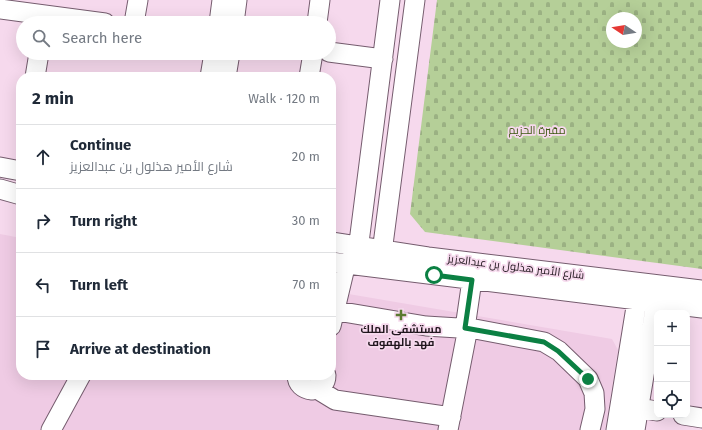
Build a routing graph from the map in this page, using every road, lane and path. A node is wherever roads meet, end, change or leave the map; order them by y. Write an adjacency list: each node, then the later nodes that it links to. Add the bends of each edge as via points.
1 (138, 0): 10 (street)
2 (222, 0): 11 (street)
3 (237, 0): 12 (street)
4 (320, 0): 13 (street)
5 (390, 0): 15 (street)
6 (415, 0): 28 (street)
7 (0, 9): 8 (street)
8 (44, 13): 9 (street)
9 (62, 16)
10 (135, 16)
11 (220, 16)
12 (235, 16)
13 (318, 16)
14 (336, 53): 15 (street)
15 (383, 59): 30 (street)
16 (38, 60): 20 (street)
17 (213, 60): 21 (street)
18 (229, 60): 22 (street)
19 (312, 60): 23 (street)
20 (36, 72)
21 (211, 72)
22 (227, 72)
23 (310, 72)
24 (0, 167): 25 (street)
25 (16, 170)
26 (0, 189): 27 (street)
27 (16, 194)
28 (383, 249): 30 (street, شارع الأمير هذلول بن عبدالعزيز); 31 (street); 33 (street, شارع الأمير هذلول بن عبدالعزيز, via 428,257)
29 (336, 251): 30 (street, شارع الأمير هذلول بن عبدالعزيز)
30 (342, 261): 31 (street, شارع الأمير هذلول بن عبدالعزيز); 34 (street)
31 (380, 267): 32 (street, شارع الأمير هذلول بن عبدالعزيز)
32 (479, 281): 35 (street, شارع الأمير هذلول بن عبدالعزيز); 39 (street)
33 (702, 290)
34 (336, 293)
35 (637, 301): 36 (street, شارع الأمير هذلول بن عبدالعزيز); 50 (street)
36 (656, 303): 37 (street, شارع الأمير هذلول بن عبدالعزيز); 43 (street)
37 (702, 308)
38 (336, 315): 39 (street)
39 (469, 332): 47 (street); 49 (street, via 544,342 558,351 588,379 594,393 595,409)
40 (78, 380): 48 (street)
41 (298, 380): 42 (street, via 302,387 312,390)
42 (321, 382): 47 (street, via 336,400)
43 (638, 408): 44 (street); 51 (street)
44 (654, 411)
45 (690, 416): 46 (street)
46 (702, 418)
47 (450, 423)
48 (51, 430)
49 (590, 430)
50 (616, 430)
51 (635, 430)

